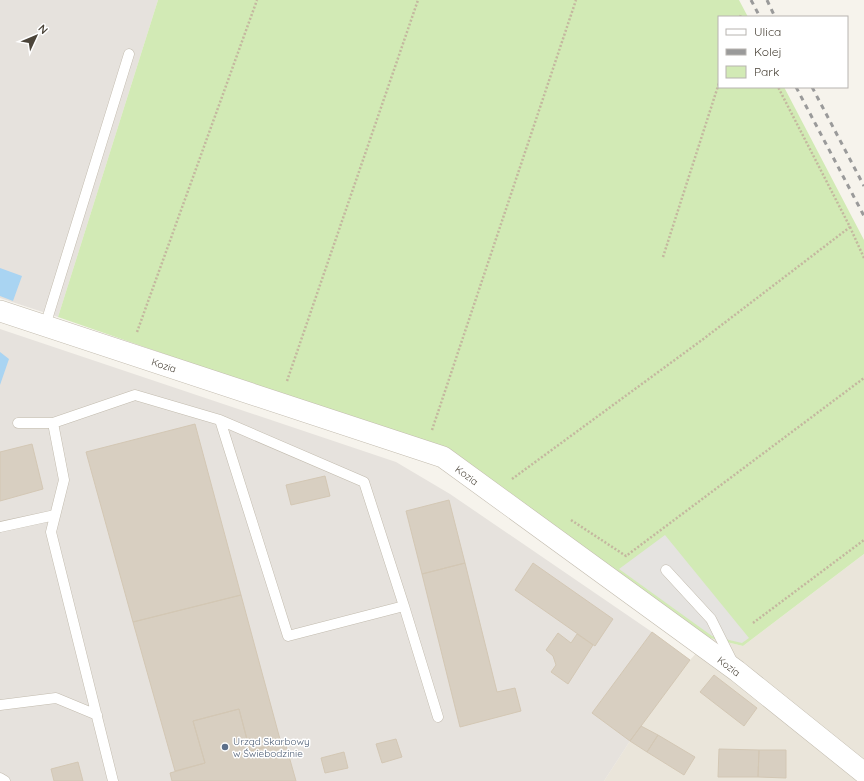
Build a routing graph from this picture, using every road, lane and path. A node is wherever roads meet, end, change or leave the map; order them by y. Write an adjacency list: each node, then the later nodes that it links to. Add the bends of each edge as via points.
1 (257, 0): 12 (path, via 136,332)
2 (418, 0): 14 (path, via 287,381)
3 (576, 0): 18 (path)
4 (129, 54): 11 (lane)
5 (718, 86): 8 (path)
6 (779, 88): 7 (path)
7 (850, 227): 9 (path); 19 (path, via 696,345)
8 (663, 257)
9 (864, 258)
10 (0, 311): 11 (street, Kozia)
11 (45, 326): 27 (street, Kozia, via 443,457)
12 (144, 334)
13 (864, 378): 23 (path)
14 (280, 379)
15 (220, 420): 17 (lane, via 135,395); 25 (lane, via 364,482); 25 (lane, via 288,636)
16 (18, 423): 17 (lane)
17 (53, 423): 20 (lane, via 64,480)
18 (432, 433)
19 (511, 479)
20 (55, 515): 21 (lane); 29 (lane, via 51,532)
21 (0, 527)
22 (864, 540): 26 (path)
23 (626, 556)
24 (666, 570): 27 (lane, via 711,619)
25 (404, 606): 30 (lane)
26 (753, 623)
27 (737, 671): 31 (street, Kozia)
28 (0, 705): 29 (lane, via 56,698)
29 (97, 715): 34 (lane)
30 (438, 717)
31 (864, 773)
32 (0, 778): 33 (lane)
33 (5, 781)
34 (113, 781)

